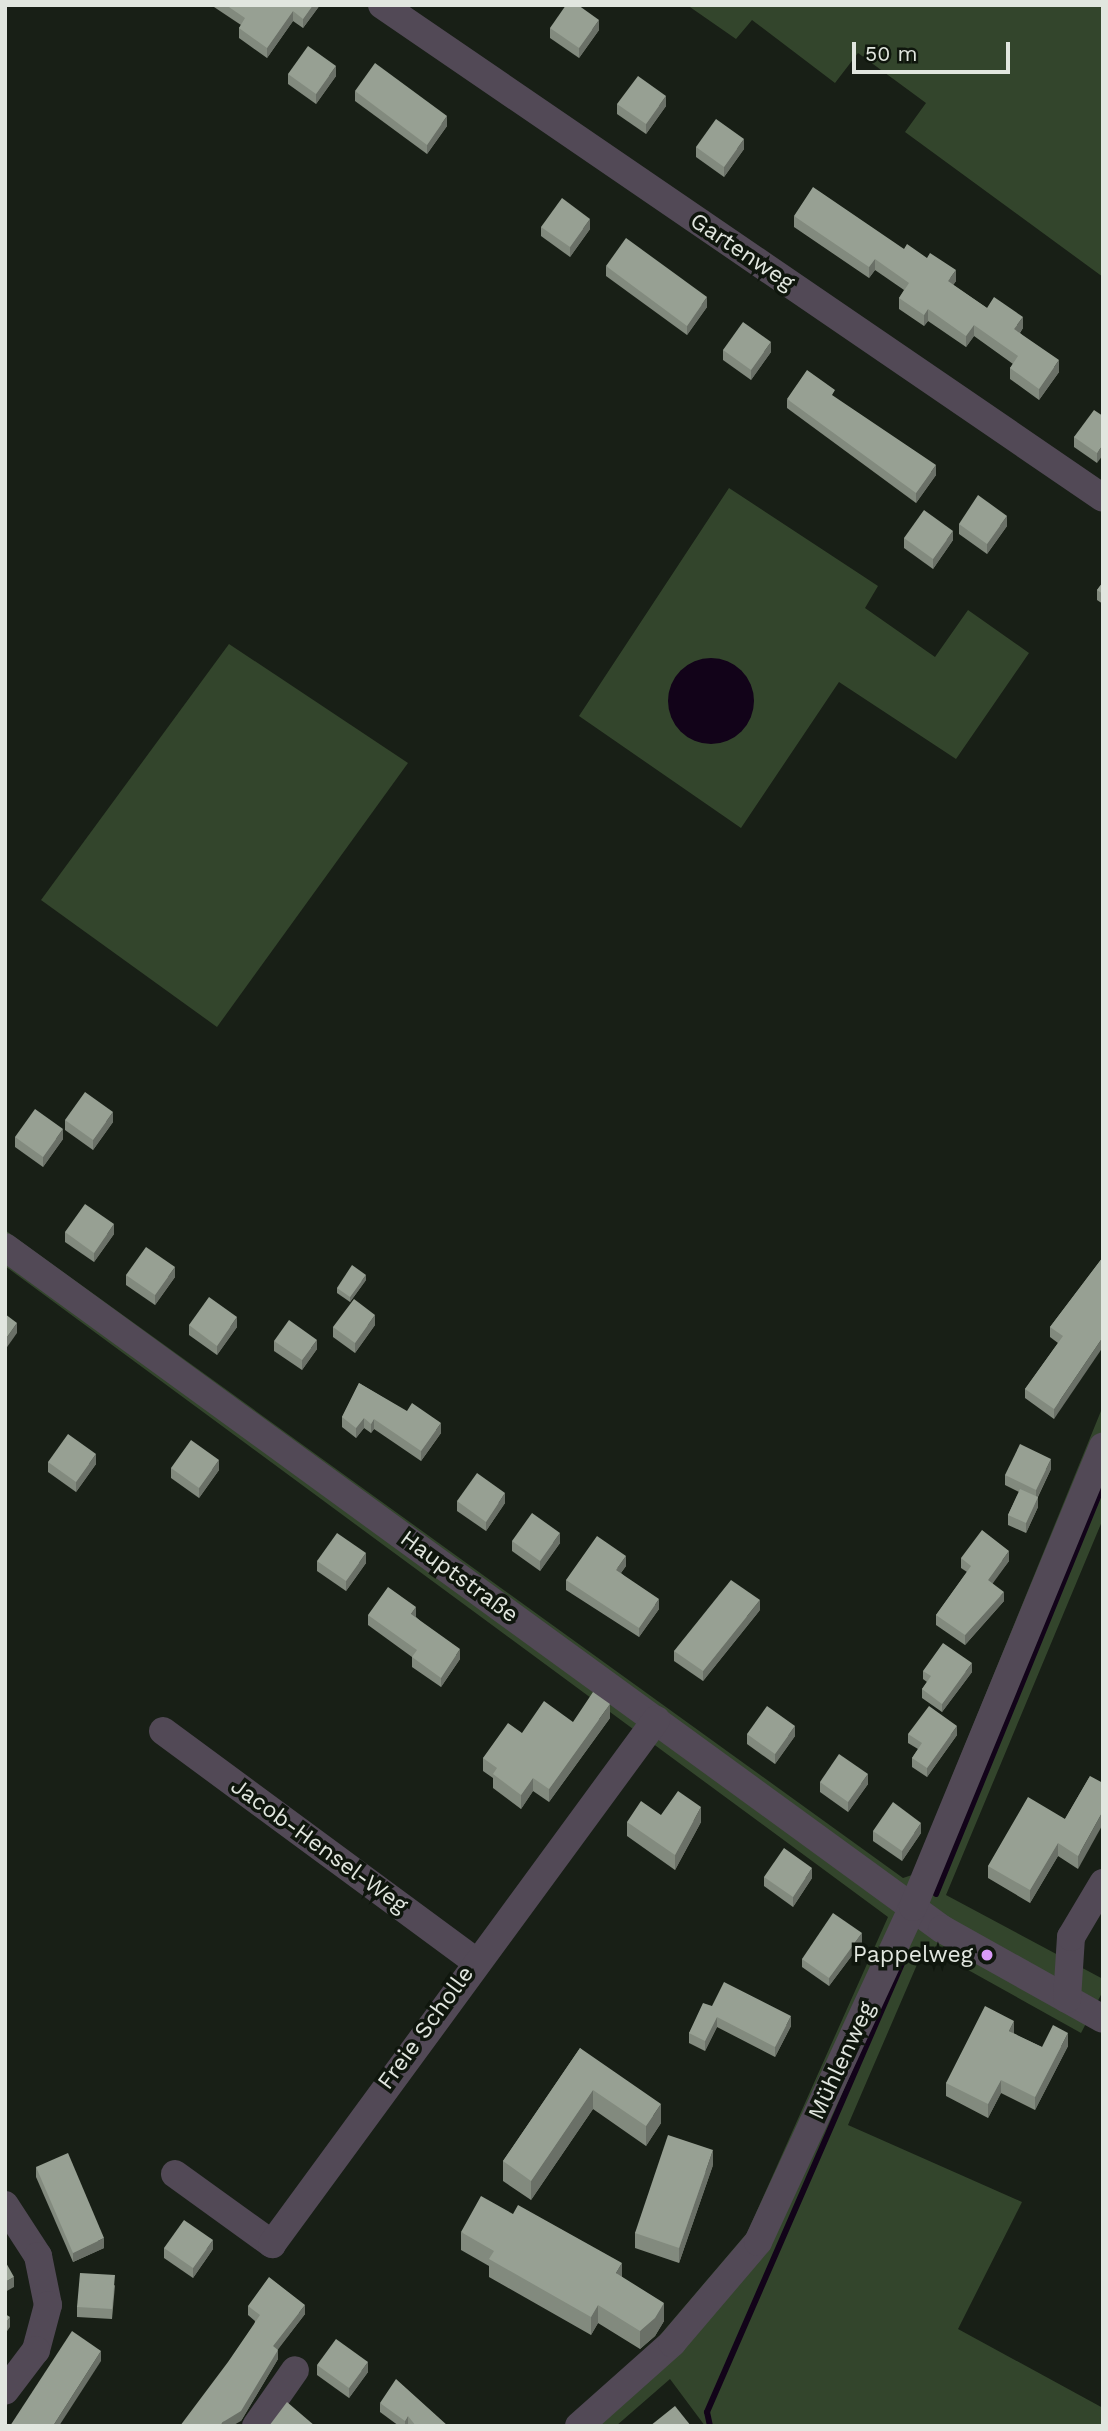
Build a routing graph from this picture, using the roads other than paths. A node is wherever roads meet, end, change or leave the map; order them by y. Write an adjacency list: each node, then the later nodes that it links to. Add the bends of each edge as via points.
1 (382, 5): 2 (street, Gartenweg)
2 (1103, 498)
3 (5, 1247): 5 (street, Hauptstraße)
4 (1103, 1447): 8 (street, Mühlenweg)
5 (656, 1720): 8 (street, Hauptstraße); 9 (street, Freie Scholle)
6 (163, 1731): 9 (street, Jacob-Hensel-Weg)
7 (1103, 1883): 10 (street, via 1071,1937)
8 (913, 1907): 10 (street); 17 (street, Mühlenweg, via 758,2242 672,2343)
9 (475, 1961): 12 (street, Freie Scholle, via 272,2244)
10 (1068, 1999): 11 (street)
11 (1103, 2019)
12 (175, 2174)
13 (5, 2205): 15 (street, via 38,2256 48,2305 36,2350)
14 (295, 2370): 16 (street)
15 (5, 2391)
16 (256, 2426)
17 (579, 2426)

